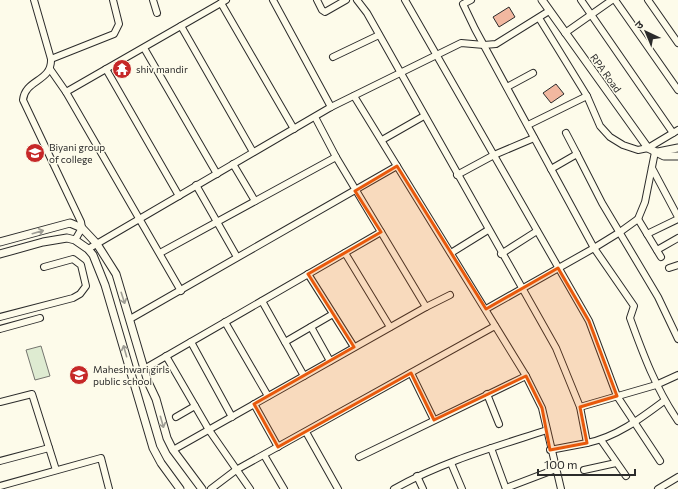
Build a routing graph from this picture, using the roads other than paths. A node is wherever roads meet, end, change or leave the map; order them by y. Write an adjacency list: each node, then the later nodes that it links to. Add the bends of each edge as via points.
1 (34, 0): 28 (street)
2 (113, 0): 28 (street, via 119,24 114,34)
3 (153, 0): 17 (street)
4 (273, 0): 38 (street)
5 (317, 0): 6 (street, via 325,12)
6 (346, 0)
7 (358, 0): 22 (street)
8 (405, 0): 26 (street)
9 (471, 0): 15 (street)
10 (542, 0): 16 (street, RPA Road)
11 (580, 0): 18 (street)
12 (614, 0): 18 (street); 34 (street)
13 (648, 0): 23 (street)
14 (224, 2): 20 (street); 42 (street)
15 (462, 2): 24 (street)
16 (549, 11): 19 (street); 21 (street, RPA Road)
17 (157, 13)
18 (591, 15): 21 (street); 43 (street)
19 (538, 18): 24 (street, via 496,44); 37 (street)
20 (181, 26): 25 (street); 49 (street)
21 (565, 33): 47 (street, RPA Road)
22 (379, 35): 27 (street); 32 (street)
23 (678, 43)
24 (484, 45): 26 (street, via 461,43); 33 (street)
25 (144, 48): 30 (street); 59 (street)
26 (437, 56): 32 (street); 52 (street)
27 (333, 57)
28 (51, 59): 29 (street)
29 (50, 69): 35 (street); 70 (street, via 29,87 24,93 23,100 77,212)
30 (106, 70): 35 (street); 63 (street)
31 (533, 72): 33 (street)
32 (400, 73): 36 (street); 39 (street)
33 (507, 87): 41 (street)
34 (678, 90)
35 (66, 92): 66 (street)
36 (354, 96): 38 (street); 46 (street)
37 (587, 96): 41 (street); 47 (street, via 600,126 610,137 638,150)
38 (332, 107): 40 (street)
39 (424, 116): 46 (street); 60 (street)
40 (315, 117): 42 (street); 54 (street)
41 (528, 125): 45 (street)
42 (294, 129): 49 (street)
43 (676, 131): 47 (street)
44 (566, 133): 51 (street)
45 (534, 138): 52 (street); 58 (street)
46 (382, 140): 56 (street)
47 (648, 148): 50 (street, RPA Road)
48 (678, 148): 50 (street)
49 (254, 152): 55 (street)
50 (656, 152): 53 (street, RPA Road, via 664,156); 57 (street)
51 (577, 154): 58 (street); 74 (street)
52 (494, 155): 60 (street); 72 (street)
53 (678, 156)
54 (336, 157): 62 (street); 64 (street)
55 (233, 164): 59 (street); 64 (street)
56 (398, 166): 62 (street); 85 (street)
57 (652, 168): 65 (street); 68 (street, via 645,202)
58 (552, 169): 80 (street)
59 (217, 174): 61 (street)
60 (457, 175): 71 (street)
61 (196, 185): 63 (street); 69 (street)
62 (355, 191): 73 (street); 89 (street)
63 (179, 196): 66 (street)
64 (255, 201): 69 (street)
65 (675, 205): 67 (street)
66 (140, 218): 79 (street); 83 (street)
67 (678, 218): 75 (street)
68 (638, 219): 74 (street); 75 (street)
69 (217, 222): 83 (street); 89 (street)
70 (82, 228): 77 (street); 78 (street, one-way to 70, via 70,223); 79 (street)
71 (488, 230): 85 (street); 87 (street)
72 (537, 230): 87 (street); 92 (street)
73 (381, 232): 84 (street); 99 (street)
74 (620, 232): 80 (street); 110 (street, via 658,297)
75 (647, 234): 82 (street)
76 (678, 238): 82 (street)
77 (75, 240): 81 (street); 86 (street, via 67,238 43,242)
78 (0, 242)
79 (97, 244): 81 (street); 104 (street, one-way to 104, via 116,274)
80 (594, 248): 92 (street); 121 (street, via 634,306 630,318)
81 (88, 249): 161 (street, one-way to 81, via 153,448 106,285 99,265)
82 (656, 250): 88 (street)
83 (160, 253): 96 (street)
84 (345, 253): 94 (street); 107 (street)
85 (451, 253): 100 (street)
86 (0, 254)
87 (501, 254): 95 (street)
88 (661, 257)
89 (237, 258): 96 (street)
90 (678, 265): 93 (street)
91 (44, 267): 102 (street, via 73,259 81,265 86,286 73,298)
92 (558, 268): 95 (street); 124 (street, via 589,321)
93 (669, 268)
94 (308, 274): 98 (street); 101 (street)
95 (521, 289): 100 (street); 129 (street, via 556,348)
96 (181, 291): 104 (street)
97 (450, 295): 99 (street)
98 (262, 301): 105 (street); 112 (street)
99 (426, 307): 107 (street)
100 (486, 309): 106 (street)
101 (333, 314): 108 (street); 113 (street)
102 (0, 317)
103 (40, 318): 109 (street)
104 (130, 319): 116 (street)
105 (225, 322): 111 (street); 123 (street)
106 (495, 326): 117 (street); 120 (street)
107 (390, 327): 113 (street)
108 (311, 328): 112 (street); 115 (street)
109 (0, 329)
110 (678, 339)
111 (191, 342): 114 (street); 131 (street)
112 (285, 342): 119 (street)
113 (354, 347): 115 (street)
114 (166, 356): 116 (street); 128 (street)
115 (330, 361): 119 (street)
116 (144, 369): 144 (street, one-way to 144)
117 (411, 373): 132 (street); 138 (street)
118 (678, 375): 121 (street)
119 (304, 376): 123 (street)
120 (526, 376): 122 (street); 137 (street, via 542,408)
121 (656, 385): 124 (street); 125 (street)
122 (487, 394): 132 (street); 135 (street)
123 (268, 396): 127 (street)
124 (617, 396): 129 (street); 134 (street)
125 (664, 401): 133 (street); 134 (street)
126 (0, 402): 142 (street, via 32,394)
127 (254, 404): 131 (street); 141 (street)
128 (195, 406): 130 (street); 136 (street)
129 (580, 407): 140 (street)
130 (176, 417)
131 (232, 417): 136 (street)
132 (434, 420): 147 (street)
133 (678, 421)
134 (634, 423): 139 (street); 149 (street)
135 (499, 424)
136 (209, 430): 144 (street); 154 (street)
137 (547, 430): 143 (street); 145 (street)
138 (306, 432): 141 (street); 166 (street)
139 (601, 440): 140 (street); 151 (street)
140 (586, 444): 145 (street)
141 (278, 447): 146 (street)
142 (49, 448): 148 (street); 153 (street)
143 (491, 448): 150 (street); 170 (street)
144 (173, 450): 162 (street)
145 (550, 450): 152 (street)
146 (264, 455): 154 (street); 165 (street)
147 (359, 457)
148 (0, 461)
149 (660, 461)
150 (451, 462): 156 (street); 169 (street)
151 (616, 463): 155 (street); 157 (street)
152 (556, 469): 170 (street); 171 (street)
153 (56, 470): 159 (street); 160 (street, via 101,458)
154 (236, 470): 163 (street); 164 (street)
155 (584, 470)
156 (417, 476): 167 (street); 168 (street)
157 (626, 476)
158 (678, 477): 172 (street)
159 (0, 486)
160 (109, 489)
161 (180, 489)
162 (202, 489)
163 (211, 489)
164 (250, 489)
165 (284, 489)
166 (338, 489)
167 (394, 489)
168 (424, 489)
169 (462, 489)
170 (506, 489)
171 (561, 489)
172 (658, 489)

